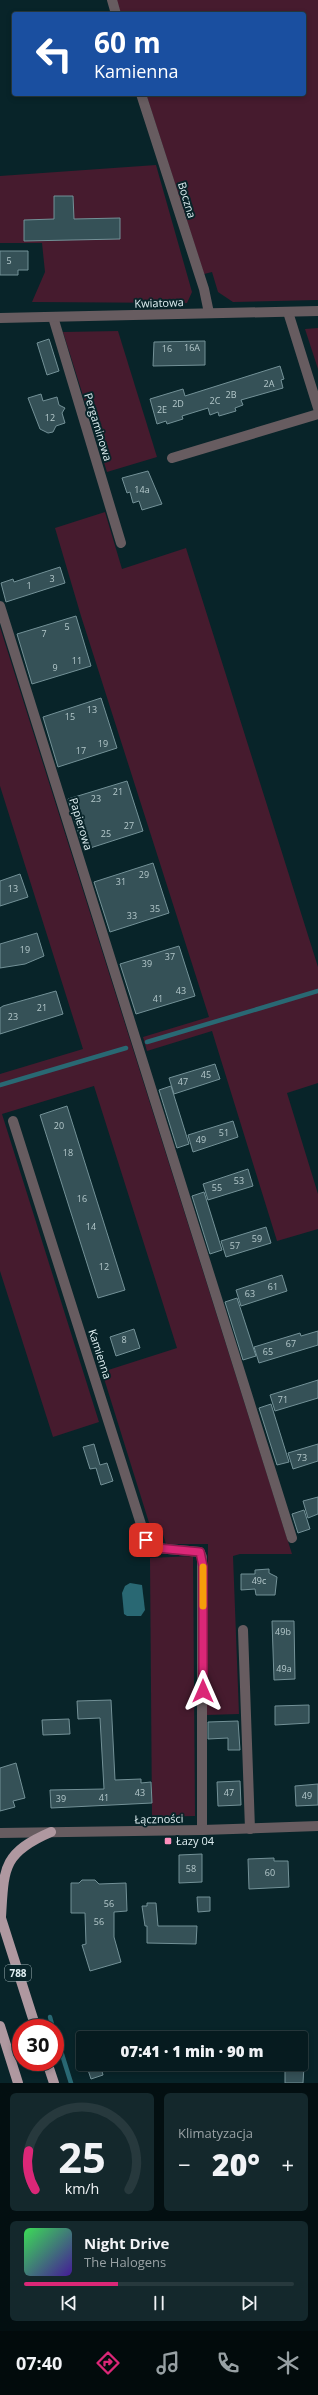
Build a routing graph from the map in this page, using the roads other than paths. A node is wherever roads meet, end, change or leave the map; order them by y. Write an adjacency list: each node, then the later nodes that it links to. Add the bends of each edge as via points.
1 (112, 0): 2 (street)
2 (115, 12)
3 (142, 96): 6 (street, Boczna, via 204,289)
4 (318, 311): 5 (street, Kwiatowa)
5 (288, 312): 6 (street, Kwiatowa); 9 (street)
6 (209, 313): 7 (street, Kwiatowa)
7 (53, 317): 8 (street, Kwiatowa); 12 (street, Pergaminowa)
8 (0, 318)
9 (318, 408)
10 (318, 414): 11 (street)
11 (172, 458)
12 (121, 543)
13 (0, 606): 15 (street, Papierowa)
14 (13, 1121): 19 (street, Kamienna, via 146,1540 157,1548 200,1552 203,1566)
15 (292, 1538)
16 (243, 1630): 18 (street)
17 (318, 1826): 18 (street, Łączności)
18 (250, 1829): 19 (street, Łączności)
19 (202, 1830): 20 (street, Łączności)
20 (51, 1832): 21 (street, Łączności); 22 (main road, via 28,1842 10,1860 5,1873)
21 (0, 1833)
22 (0, 1916): 23 (main road, 788)
23 (33, 2019)
24 (0, 2026): 26 (main road)
25 (50, 2071): 27 (main road)
26 (18, 2083)
27 (54, 2083)

